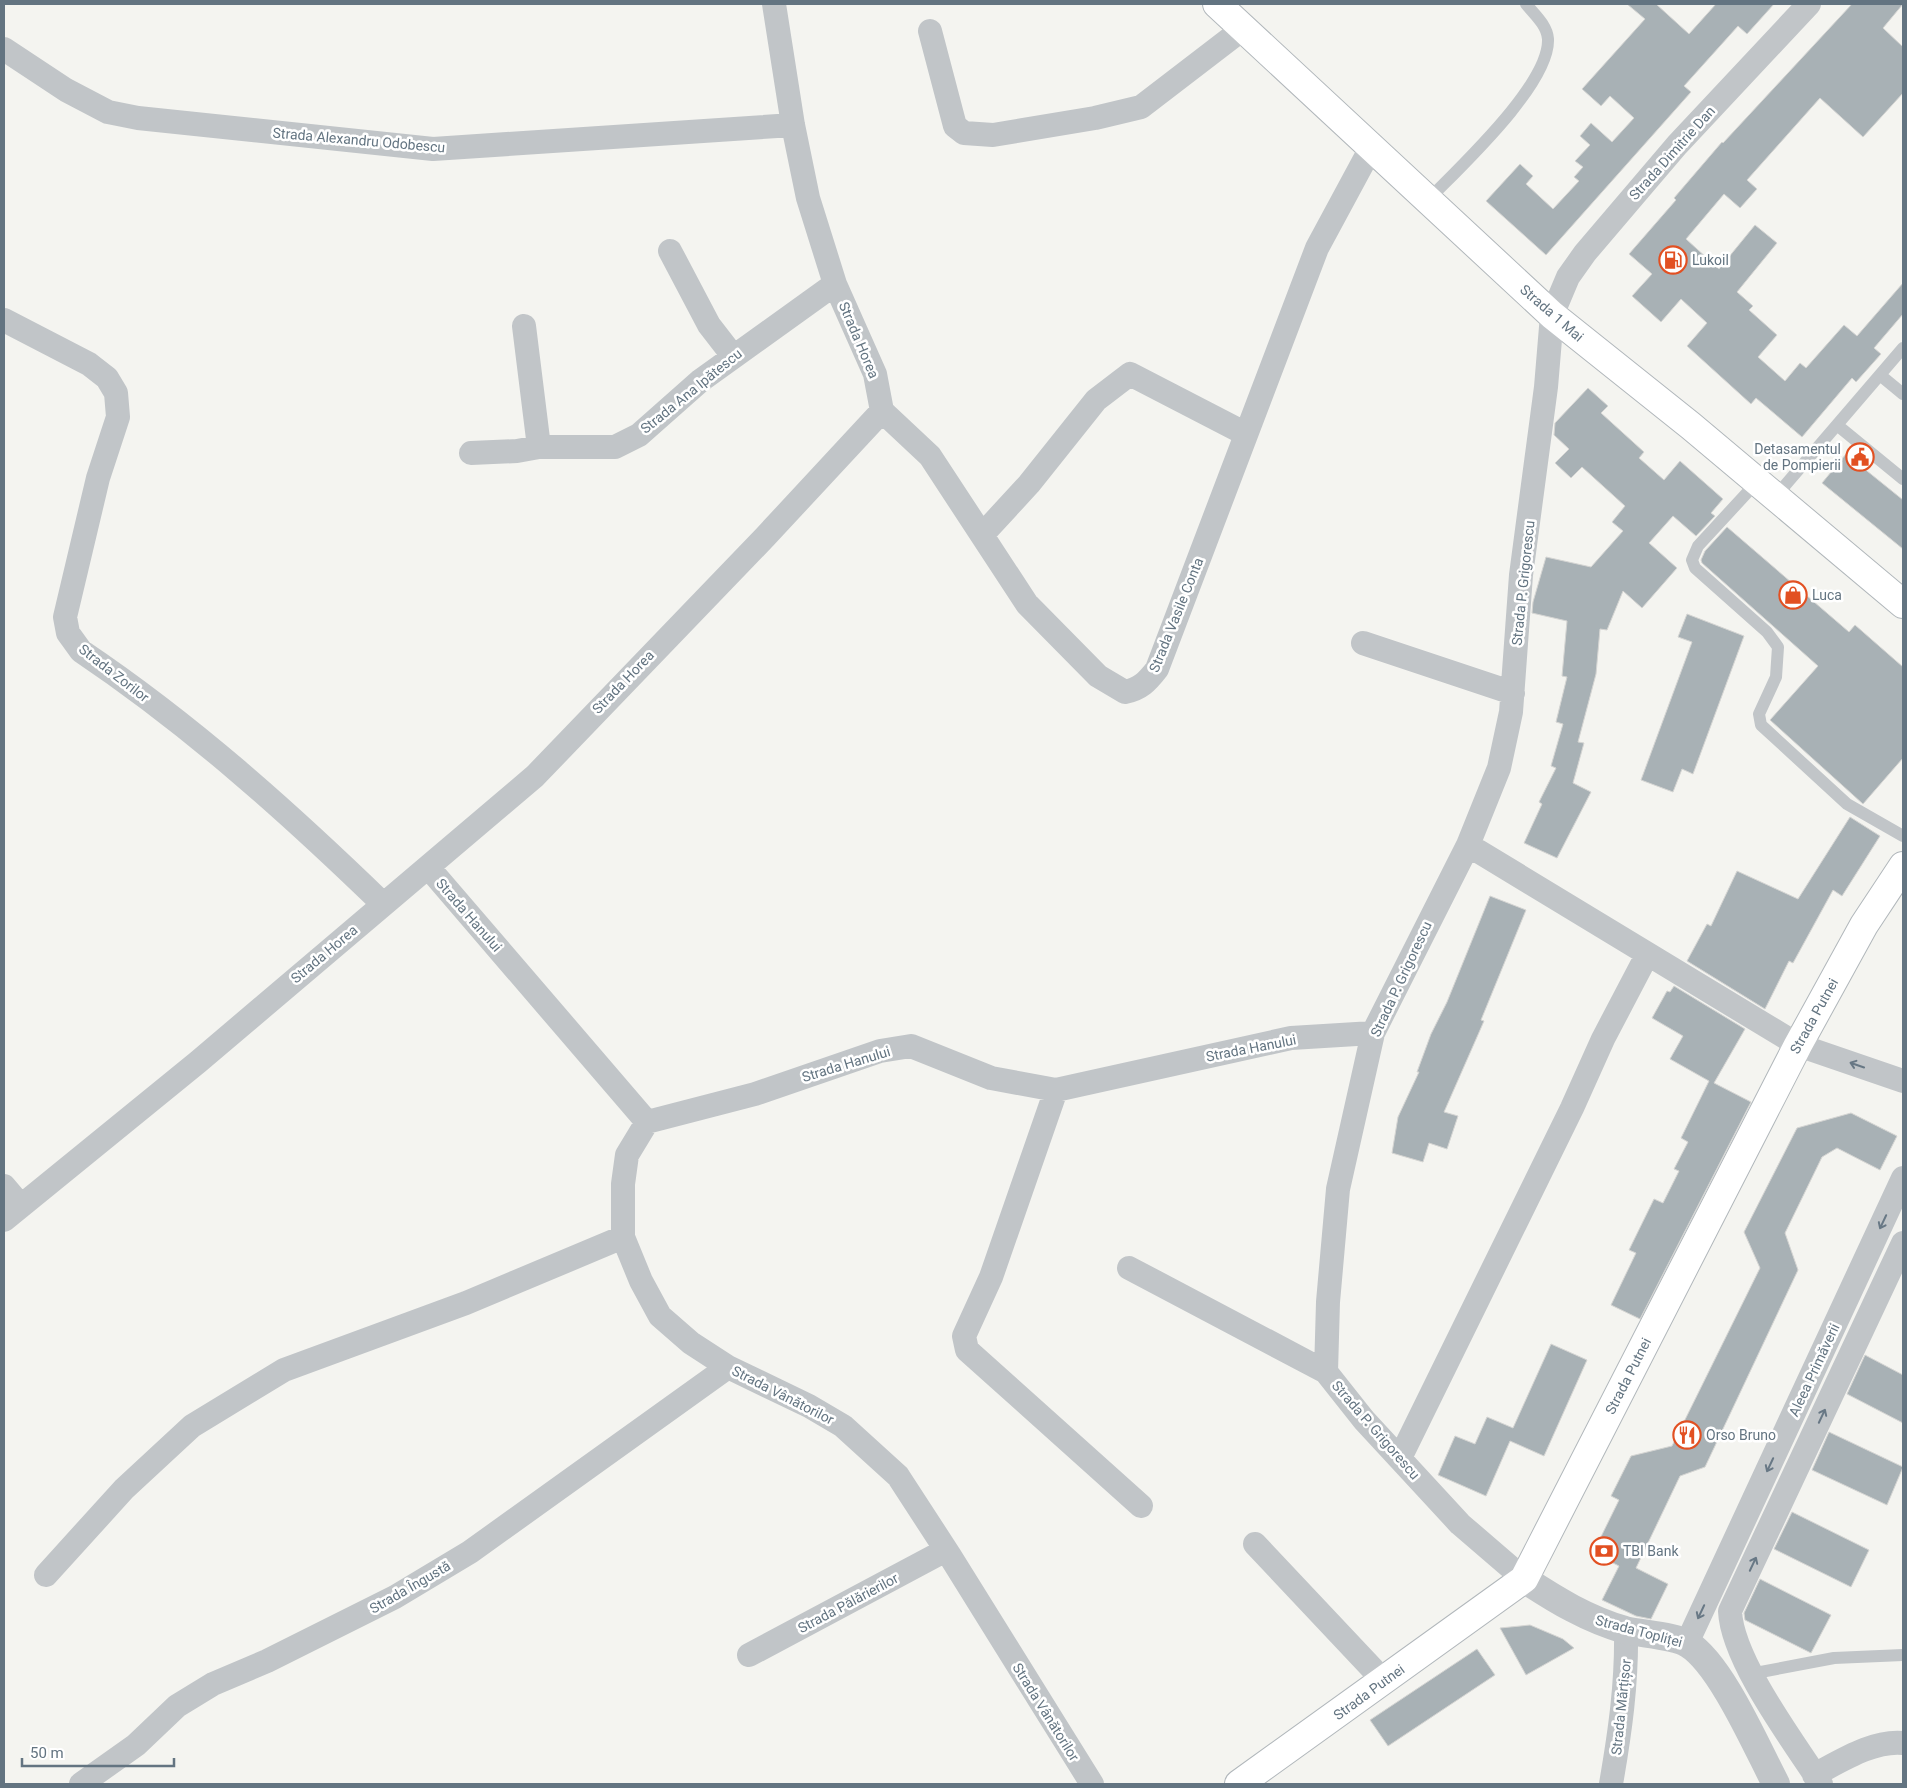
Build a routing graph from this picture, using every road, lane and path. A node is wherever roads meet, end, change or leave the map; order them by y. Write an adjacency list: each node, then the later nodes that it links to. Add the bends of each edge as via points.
1 (774, 4): 8 (street, Strada Horea)
2 (1217, 4): 5 (main road, Strada 1 Mai)
3 (1526, 4): 10 (lane, via 1548,36 1542,67 1506,117)
4 (1809, 4): 13 (street, Strada Dimitrie Dan, via 1677,145 1585,253 1568,277)
5 (1244, 28): 6 (street, via 1141,107 993,135 964,133 955,126); 9 (main road, Strada 1 Mai)
6 (930, 31)
7 (4, 49): 8 (street, Strada Alexandru Odobescu, via 66,90 108,112 138,118 433,149)
8 (793, 125): 12 (street, Strada Horea, via 808,198)
9 (1372, 146): 10 (main road, Strada 1 Mai); 22 (street, Strada Vasile Conta, via 1317,248)
10 (1429, 200): 13 (main road, Strada 1 Mai)
11 (670, 251): 17 (street, via 709,325)
12 (835, 284): 17 (street, Strada Ana Ipătescu); 20 (street, Strada Horea, via 875,374)
13 (1552, 315): 26 (main road, Strada 1 Mai); 30 (street, Strada P. Grigorescu, via 1546,387 1521,575)
14 (4, 320): 35 (street, Strada Zorilor, via 89,364 107,378 116,393 118,416 98,478 68,604 65,618 68,633 81,651 205,742 294,818)
15 (524, 326): 23 (street)
16 (1903, 348): 18 (lane)
17 (732, 356): 23 (street, Strada Ana Ipătescu, via 639,435 615,447)
18 (1880, 375): 19 (lane); 21 (lane)
19 (1903, 394)
20 (882, 411): 27 (street, Strada Vasile Conta, via 930,456); 34 (street, Strada Horea, via 535,776)
21 (1837, 424): 25 (lane); 26 (lane)
22 (1246, 434): 27 (street, via 1130,374 1096,400 1029,484); 27 (street, Strada Vasile Conta, via 1157,669 1136,690 1125,692 1098,676 1026,604)
23 (539, 447): 24 (street, Strada Ana Ipătescu)
24 (471, 453)
25 (1903, 478)
26 (1766, 489): 28 (main road, Strada 1 Mai); 31 (lane, via 1698,546 1692,560 1695,568 1767,632 1778,647 1776,677 1759,714 1761,725 1847,804)
27 (983, 534)
28 (1903, 604)
29 (1363, 643): 30 (street)
30 (1514, 693): 32 (street, Strada P. Grigorescu, via 1499,768)
31 (1903, 836)
32 (1468, 845): 36 (street); 37 (street, Strada P. Grigorescu)
33 (1903, 866): 38 (main road, Strada Putnei, via 1864,925)
34 (428, 867): 35 (street, Strada Horea); 41 (street, Strada Hanului)
35 (383, 904): 44 (street, Strada Horea, via 198,1062)
36 (1647, 956): 38 (street); 50 (street, via 1603,1039)
37 (1373, 1033): 40 (street, Strada Hanului, via 1291,1038); 49 (street, Strada P. Grigorescu, via 1338,1189 1328,1302)
38 (1798, 1044): 39 (street, one-way to 38); 55 (main road, Strada Putnei)
39 (1903, 1081)
40 (1056, 1090): 41 (street, Strada Hanului, via 991,1078 911,1046 880,1051 755,1094); 51 (street, via 991,1277 964,1336 967,1350)
41 (647, 1122): 45 (street, Strada Vânătorilor, via 627,1156 623,1184)
42 (1903, 1178): 57 (street, Aleea Primăverii, one-way to 57)
43 (4, 1186): 44 (street, Strada Horea)
44 (12, 1213)
45 (623, 1237): 48 (street, Strada Vânătorilor, via 660,1316 691,1343); 54 (street, via 466,1303 284,1370 192,1426 124,1489)
46 (1903, 1243): 60 (street, Aleea Primăverii, one-way to 46, via 1730,1611)
47 (1128, 1268): 49 (street)
48 (728, 1367): 53 (street, Strada Vânătorilor, via 843,1426 898,1476); 65 (street, Strada Îngustă, via 470,1552 396,1598 213,1684 177,1706 136,1745)
49 (1326, 1372): 50 (street, Strada P. Grigorescu, via 1364,1420)
50 (1400, 1458): 55 (street, Strada P. Grigorescu, via 1460,1524)
51 (1141, 1506)
52 (1255, 1544): 61 (street)
53 (946, 1550): 58 (street, Strada Pălărierilor); 66 (street, Strada Vânătorilor)
54 (46, 1575)
55 (1524, 1579): 56 (street, Strada Topliței, via 1592,1620); 61 (main road, Strada Putnei)
56 (1626, 1630): 57 (street, Strada Topliței); 68 (street, Strada Mărțișor, via 1627,1671)
57 (1687, 1643): 62 (street, Strada Topliței, via 1707,1660)
58 (749, 1655)
59 (1903, 1655): 60 (lane, via 1834,1658)
60 (1750, 1674): 62 (street); 64 (street, Aleea Primăverii)
61 (1384, 1681): 67 (main road, Strada Putnei)
62 (1722, 1682): 69 (street, Strada Topliței)
63 (1903, 1743): 64 (street, via 1890,1742 1857,1754)
64 (1817, 1779)
65 (81, 1784)
66 (1092, 1784)
67 (1239, 1784)
68 (1611, 1784)
69 (1776, 1784)

